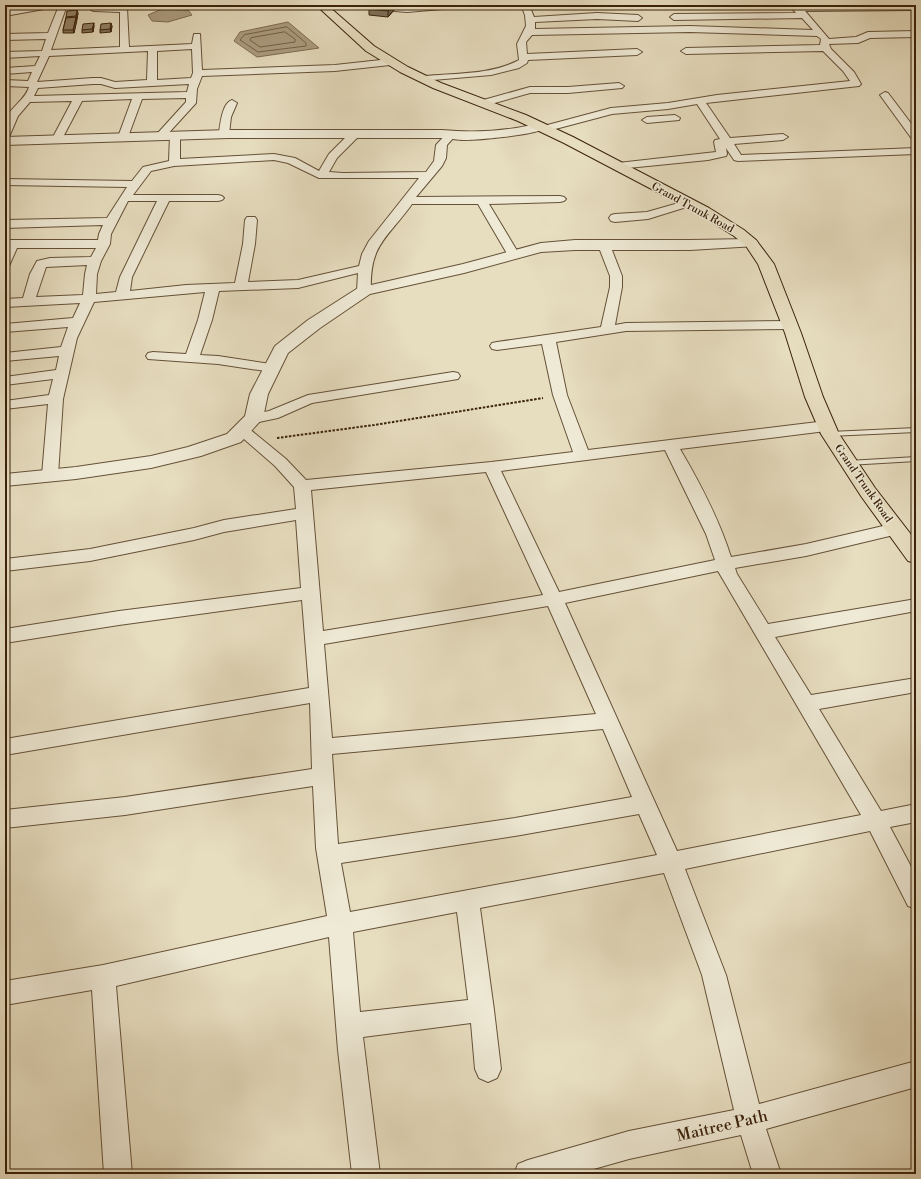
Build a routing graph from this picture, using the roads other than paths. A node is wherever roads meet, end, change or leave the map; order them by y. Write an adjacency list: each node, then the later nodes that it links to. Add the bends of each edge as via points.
1 (74, 5): 13 (street)
2 (93, 5): 33 (street, via 99,9 124,10)
3 (321, 5): 39 (main road, Grand Trunk Road, via 360,41)
4 (346, 5): 7 (street)
5 (466, 5): 8 (street)
6 (526, 5): 21 (street)
7 (372, 6): 8 (street, via 406,9)
8 (447, 6)
9 (859, 7): 10 (street); 14 (street); 17 (street)
10 (902, 7): 12 (street); 18 (street)
11 (596, 8): 16 (street)
12 (916, 8)
13 (61, 9): 15 (street); 27 (street)
14 (799, 10): 19 (street); 24 (street)
15 (5, 13)
16 (602, 16): 20 (street); 21 (street)
17 (870, 16)
18 (916, 16)
19 (664, 17)
20 (650, 18)
21 (530, 20): 23 (street)
22 (881, 25): 26 (street)
23 (529, 32): 24 (street, via 690,29); 38 (street, via 521,42)
24 (819, 32): 30 (street, via 824,38)
25 (916, 34): 26 (street)
26 (892, 35): 30 (street, via 868,35 858,40)
27 (52, 36): 29 (street); 37 (street)
28 (198, 36): 31 (street)
29 (5, 37)
30 (824, 45): 34 (street); 53 (street, via 830,56 854,78 856,84)
31 (196, 46): 32 (street); 42 (street)
32 (152, 49): 33 (street); 45 (street)
33 (125, 50): 37 (street)
34 (686, 51)
35 (637, 52): 38 (street)
36 (5, 55): 37 (street)
37 (45, 55): 40 (street)
38 (523, 56): 43 (street, via 524,61 518,65 498,70)
39 (390, 62): 42 (street); 43 (main road, Grand Trunk Road)
40 (38, 69): 41 (street); 46 (street)
41 (5, 71)
42 (197, 77): 45 (street); 48 (street)
43 (424, 79): 54 (main road, Grand Trunk Road)
44 (5, 83): 46 (street)
45 (152, 83): 46 (street, via 115,85 93,81)
46 (32, 85): 52 (street, via 33,90)
47 (619, 86): 54 (street, via 530,90)
48 (192, 95): 50 (street); 66 (street, via 191,103)
49 (885, 95): 69 (street)
50 (138, 96): 51 (street); 67 (street)
51 (78, 98): 52 (street); 70 (street)
52 (27, 99): 61 (street, via 14,114)
53 (700, 101): 56 (street); 72 (street)
54 (484, 103): 60 (main road, Grand Trunk Road)
55 (232, 104): 62 (street, via 226,117)
56 (602, 114): 59 (street); 60 (street)
57 (675, 118): 58 (street)
58 (637, 120)
59 (615, 121)
60 (542, 128): 65 (street, via 465,136); 75 (main road, Grand Trunk Road)
61 (5, 134)
62 (224, 134): 63 (street); 64 (street)
63 (175, 135): 66 (street); 74 (street)
64 (354, 135): 65 (street); 76 (street, via 332,156)
65 (451, 135): 77 (street, via 439,147 440,161)
66 (161, 136): 67 (street)
67 (123, 137): 70 (street)
68 (782, 137): 72 (street)
69 (916, 137)
70 (57, 140): 71 (street)
71 (5, 141)
72 (727, 141): 73 (street, via 738,158 746,159); 75 (street, via 720,142 722,154 718,156)
73 (916, 151)
74 (174, 163): 76 (street, via 274,157 291,160 311,172); 79 (street, via 146,169)
75 (618, 166): 86 (main road, Grand Trunk Road)
76 (322, 175): 77 (street)
77 (429, 175): 84 (street)
78 (5, 182): 79 (street)
79 (135, 184): 80 (street)
80 (124, 198): 82 (street); 89 (street)
81 (218, 198): 82 (street)
82 (164, 199): 102 (street, via 126,276)
83 (560, 199): 85 (street)
84 (408, 200): 85 (street); 98 (street, via 372,242)
85 (481, 200): 95 (street, via 492,222)
86 (688, 203): 87 (street, via 648,215); 91 (main road, Grand Trunk Road, via 725,223)
87 (615, 218)
88 (251, 220): 99 (street)
89 (111, 221): 90 (street); 93 (street)
90 (5, 224)
91 (751, 243): 94 (street); 107 (main road, Grand Trunk Road, via 766,264)
92 (8, 244): 93 (street); 97 (street)
93 (104, 244): 96 (street)
94 (604, 245): 95 (street, via 575,244); 109 (street, via 616,276)
95 (514, 254): 101 (street)
96 (95, 261): 103 (street); 104 (street, via 41,264)
97 (5, 263)
98 (364, 268): 99 (street, via 298,284); 101 (street)
99 (241, 286): 100 (street)
100 (213, 288): 102 (street); 115 (street)
101 (364, 291): 116 (street, via 314,324 281,350)
102 (122, 296): 103 (street)
103 (89, 298): 104 (street); 106 (street)
104 (28, 302): 105 (street)
105 (5, 304)
106 (78, 322): 108 (street); 112 (street)
107 (790, 325): 109 (street); 123 (main road, Grand Trunk Road)
108 (5, 328)
109 (607, 329): 110 (street)
110 (548, 338): 111 (street); 126 (street, via 560,395)
111 (497, 346)
112 (67, 351): 114 (street); 117 (street)
113 (153, 356): 115 (street)
114 (5, 358)
115 (192, 358): 116 (street)
116 (272, 368): 122 (street)
117 (62, 373): 119 (street); 120 (street)
118 (453, 376): 122 (street, via 308,399)
119 (5, 381)
120 (56, 399): 121 (street); 130 (street)
121 (5, 405)
122 (248, 424): 130 (street, via 234,438 194,452 158,460); 132 (street, via 254,441 274,455)
123 (828, 430): 124 (lane); 125 (street); 128 (main road, Grand Trunk Road)
124 (916, 430)
125 (669, 444): 126 (street); 136 (street, via 715,534)
126 (582, 455): 129 (street)
127 (916, 459): 128 (lane)
128 (848, 463): 134 (main road, Grand Trunk Road)
129 (490, 467): 132 (street); 139 (street)
130 (50, 475): 131 (street)
131 (5, 480)
132 (302, 486): 133 (street)
133 (304, 513): 137 (street, via 224,526 90,555); 138 (street)
134 (896, 529): 135 (main road, Grand Trunk Road); 136 (street, via 806,550)
135 (916, 556)
136 (725, 564): 139 (street); 141 (street, via 728,574)
137 (5, 565)
138 (310, 593): 142 (street, via 64,625); 143 (street)
139 (554, 600): 143 (street); 147 (street)
140 (916, 605): 141 (street)
141 (763, 632): 146 (street)
142 (5, 636)
143 (314, 639): 145 (street)
144 (916, 685): 146 (street)
145 (319, 694): 148 (street); 149 (street)
146 (806, 704): 154 (street)
147 (608, 721): 149 (street); 151 (street)
148 (5, 747)
149 (322, 747): 150 (street)
150 (324, 776): 153 (street, via 140,805); 155 (street)
151 (645, 804): 155 (street); 156 (street)
152 (916, 813): 154 (street)
153 (5, 819)
154 (876, 821): 156 (street); 157 (street)
155 (329, 855): 159 (street)
156 (672, 862): 158 (street); 166 (street, via 714,974)
157 (916, 899)
158 (467, 901): 159 (street); 162 (street)
159 (340, 924): 160 (street); 163 (street)
160 (103, 976): 161 (street); 167 (street)
161 (5, 993)
162 (482, 1010): 163 (street); 164 (street)
163 (349, 1026): 168 (street)
164 (488, 1069)
165 (916, 1074): 166 (street, Maitree Path)
166 (750, 1120): 169 (street, Maitree Path, via 629,1145); 170 (street)
167 (118, 1174)
168 (366, 1174)
169 (528, 1174)
170 (767, 1174)

